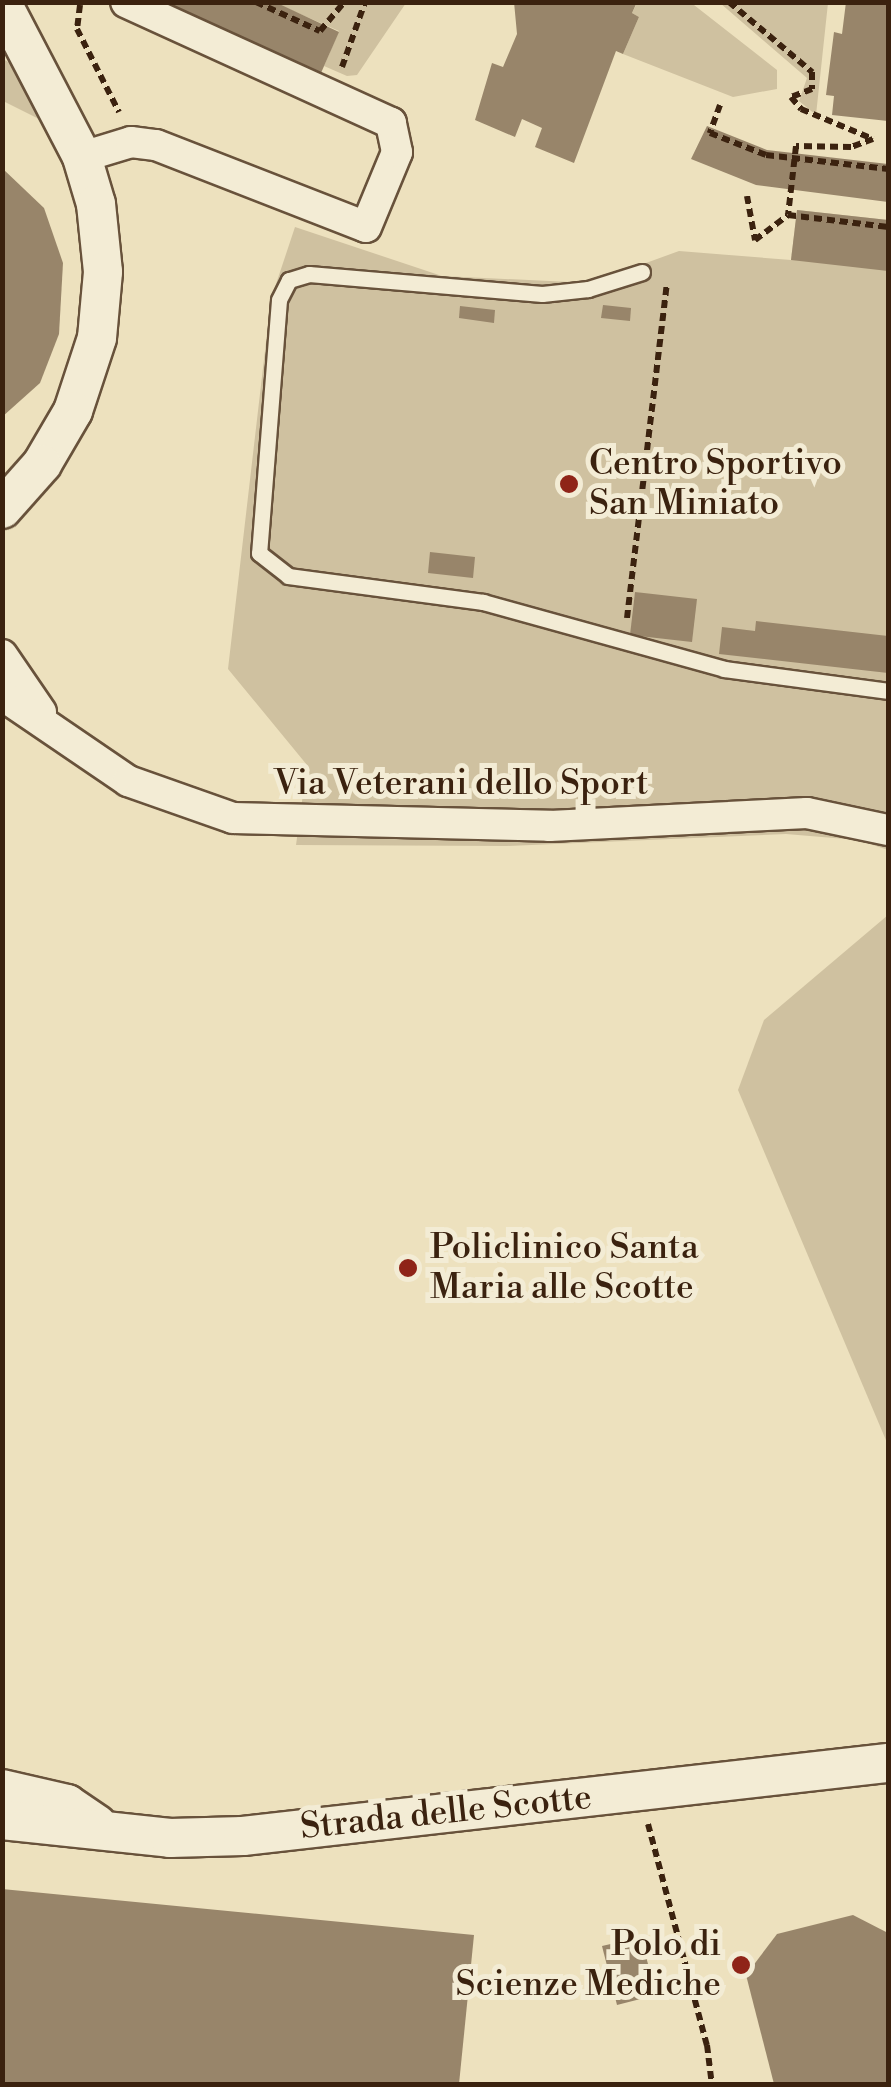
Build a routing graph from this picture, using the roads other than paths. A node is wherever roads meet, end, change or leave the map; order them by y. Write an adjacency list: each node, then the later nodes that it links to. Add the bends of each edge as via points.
1 (126, 2): 3 (street, via 397,130 394,162 366,228 156,144 132,142)
2 (13, 7): 3 (street)
3 (82, 157): 5 (street, via 102,238 97,338 64,430)
4 (642, 272): 7 (lane, via 542,294 309,274 289,280 279,300 256,534 260,553 288,576 482,602 724,669)
5 (2, 509)
6 (2, 654): 9 (street, Via Veterani dello Sport)
7 (888, 690)
8 (2, 695): 9 (street, Via Veterani dello Sport)
9 (55, 730): 10 (street, Via Veterani dello Sport, via 157,795 246,820 550,826 806,813)
10 (888, 830)
11 (888, 1763): 14 (street, Strada delle Scotte, via 242,1836)
12 (2, 1789): 14 (street, via 67,1804)
13 (2, 1820): 14 (street, Strada delle Scotte)
14 (106, 1832)

